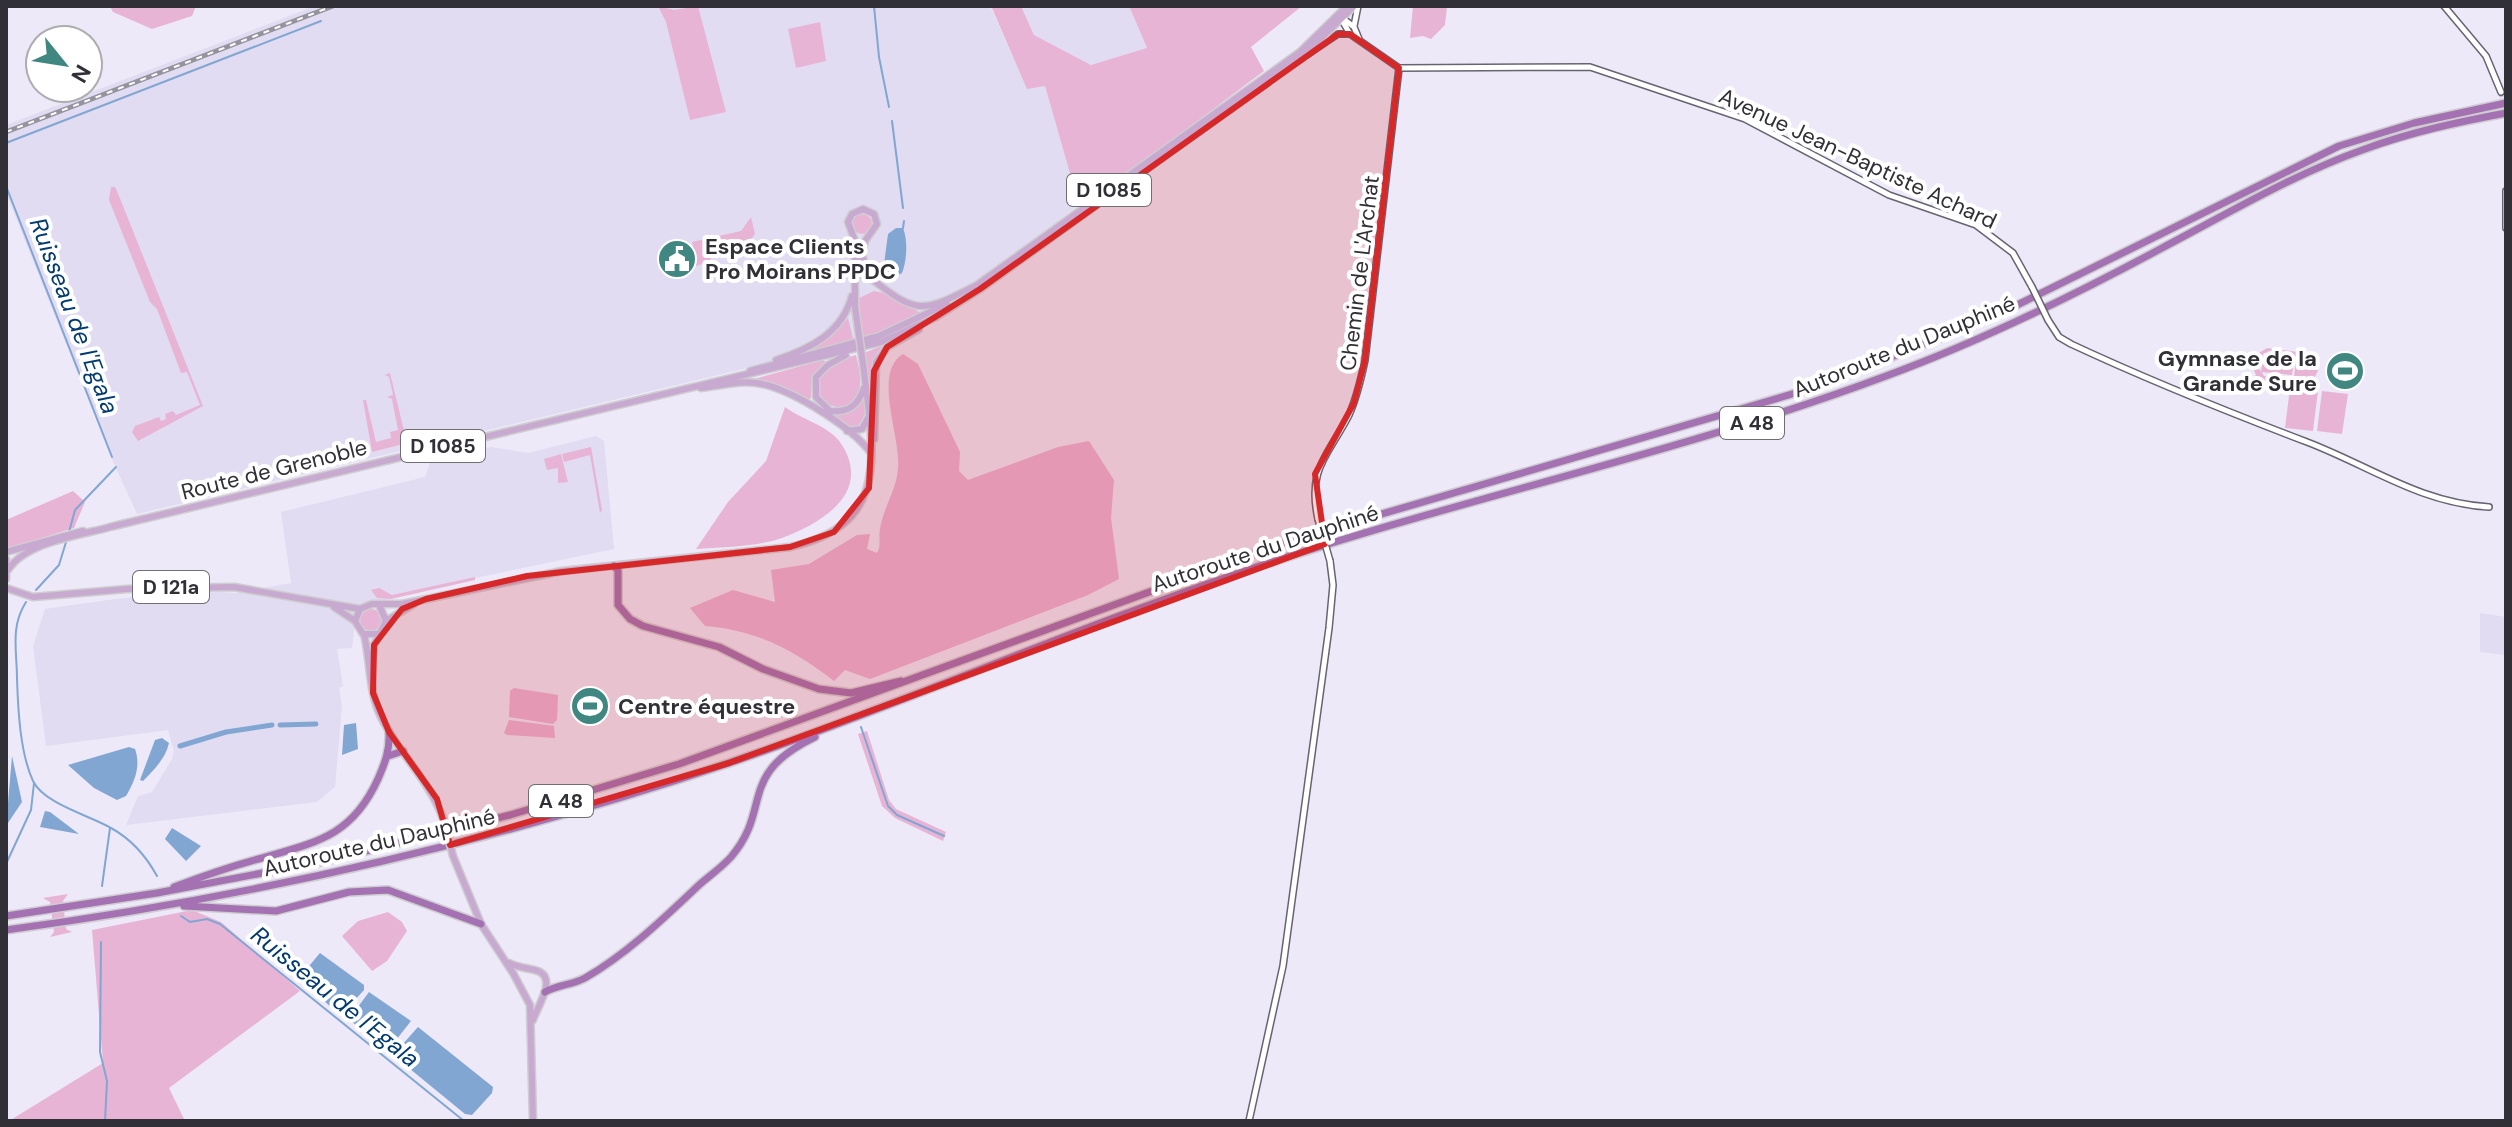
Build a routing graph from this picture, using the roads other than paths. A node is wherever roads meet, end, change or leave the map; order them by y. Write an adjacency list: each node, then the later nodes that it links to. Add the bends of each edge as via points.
1 (1347, 6): 4 (main road, D 1085)
2 (1356, 6): 4 (main road, D 1085); 5 (street)
3 (2444, 6): 8 (street, via 2486,56)
4 (1342, 18): 5 (street); 6 (main road, D 1085); 17 (main road, D 1085)
5 (1350, 29): 6 (street); 7 (street)
6 (1303, 56): 17 (main road, D 1085)
7 (1399, 68): 26 (street, Avenue Jean-Baptiste Achard, bridge, via 1590,67 1745,119 1889,195 1976,225 2013,253 2048,320 2071,344 2414,492 2447,503); 60 (street, Chemin de L'Archat, bridge, via 1365,360 1354,403 1315,474 1313,495 1333,585 1329,628 1283,966)
8 (2501, 92)
9 (2506, 103): 42 (highway, Autoroute du Dauphiné / A 48, via 2339,146 1997,315 1816,387 1299,538)
10 (2506, 113): 44 (highway, Autoroute du Dauphiné / A 48, via 2413,134 2340,158 2036,312 1861,386 1702,438 1274,561)
11 (2506, 191): 12 (street)
12 (2506, 228)
13 (854, 235): 14 (main road); 14 (main road, via 849,218 863,209 877,220 875,232); 16 (main road)
14 (867, 237): 15 (main road)
15 (862, 254): 16 (main road); 17 (main road, via 868,276 912,306 933,307)
16 (857, 279): 20 (main road, via 848,310 828,335); 21 (main road, bridge, via 855,306)
17 (978, 287): 18 (main road, Route de Grenoble / D 1085); 20 (main road, Route de Grenoble / D 1085, via 879,336)
18 (936, 317): 19 (main road, Route de Grenoble / D 1085); 25 (main road, via 878,357)
19 (881, 342): 20 (main road, Route de Grenoble / D 1085); 21 (main road, via 828,365 816,377 814,392 825,408 843,412 855,404)
20 (722, 380): 22 (main road, Route de Grenoble / D 1085)
21 (865, 385): 23 (main road)
22 (654, 396): 24 (main road, via 761,383 798,399); 27 (main road, Route de Grenoble / D 1085)
23 (869, 417): 24 (main road, via 862,429); 25 (main road)
24 (847, 431): 25 (main road)
25 (872, 455): 30 (main road, via 872,475 861,504 826,536 790,547)
26 (2489, 507)
27 (42, 544): 28 (main road, D 1085); 31 (main road, D 1085)
28 (6, 552)
29 (6, 559): 31 (main road)
30 (614, 566): 34 (main road, via 527,576); 42 (highway, via 616,599 630,619 719,647 819,689 868,690)
31 (8, 570): 32 (main road)
32 (6, 579): 33 (main road, D 121a)
33 (9, 589): 35 (main road, D 121a, via 33,597 234,587)
34 (426, 599): 36 (main road); 39 (main road)
35 (328, 604): 37 (main road, D 121a); 38 (main road, D 121a)
36 (379, 607): 37 (main road); 39 (main road)
37 (360, 609): 38 (main road)
38 (355, 621): 40 (main road)
39 (386, 621): 41 (main road)
40 (364, 634): 41 (main road); 43 (main road)
41 (378, 634): 43 (main road)
42 (952, 665): 48 (highway, Autoroute du Dauphiné / A 48, via 751,740 543,806 326,861)
43 (370, 673): 45 (main road)
44 (849, 720): 49 (highway, Autoroute du Dauphiné / A 48, via 644,790 478,838); 56 (highway, via 792,748 772,765 742,840 720,868 590,975)
45 (389, 732): 46 (main road); 47 (highway)
46 (403, 751): 47 (highway); 51 (main road, bridge, via 427,783)
47 (388, 756): 48 (highway, via 357,815 325,839)
48 (157, 893): 50 (highway, Autoroute du Dauphiné / A 48)
49 (161, 907): 51 (highway, via 276,911 349,892 388,890); 52 (highway, Autoroute du Dauphiné / A 48)
50 (6, 916)
51 (481, 924): 53 (main road)
52 (6, 930)
53 (505, 961): 54 (main road); 55 (main road)
54 (528, 971): 55 (main road); 56 (main road, via 544,975 548,984)
55 (519, 983): 57 (main road)
56 (543, 994): 57 (main road); 58 (main road)
57 (525, 996): 58 (main road)
58 (533, 1024): 59 (main road)
59 (533, 1121)
60 (1249, 1121)

